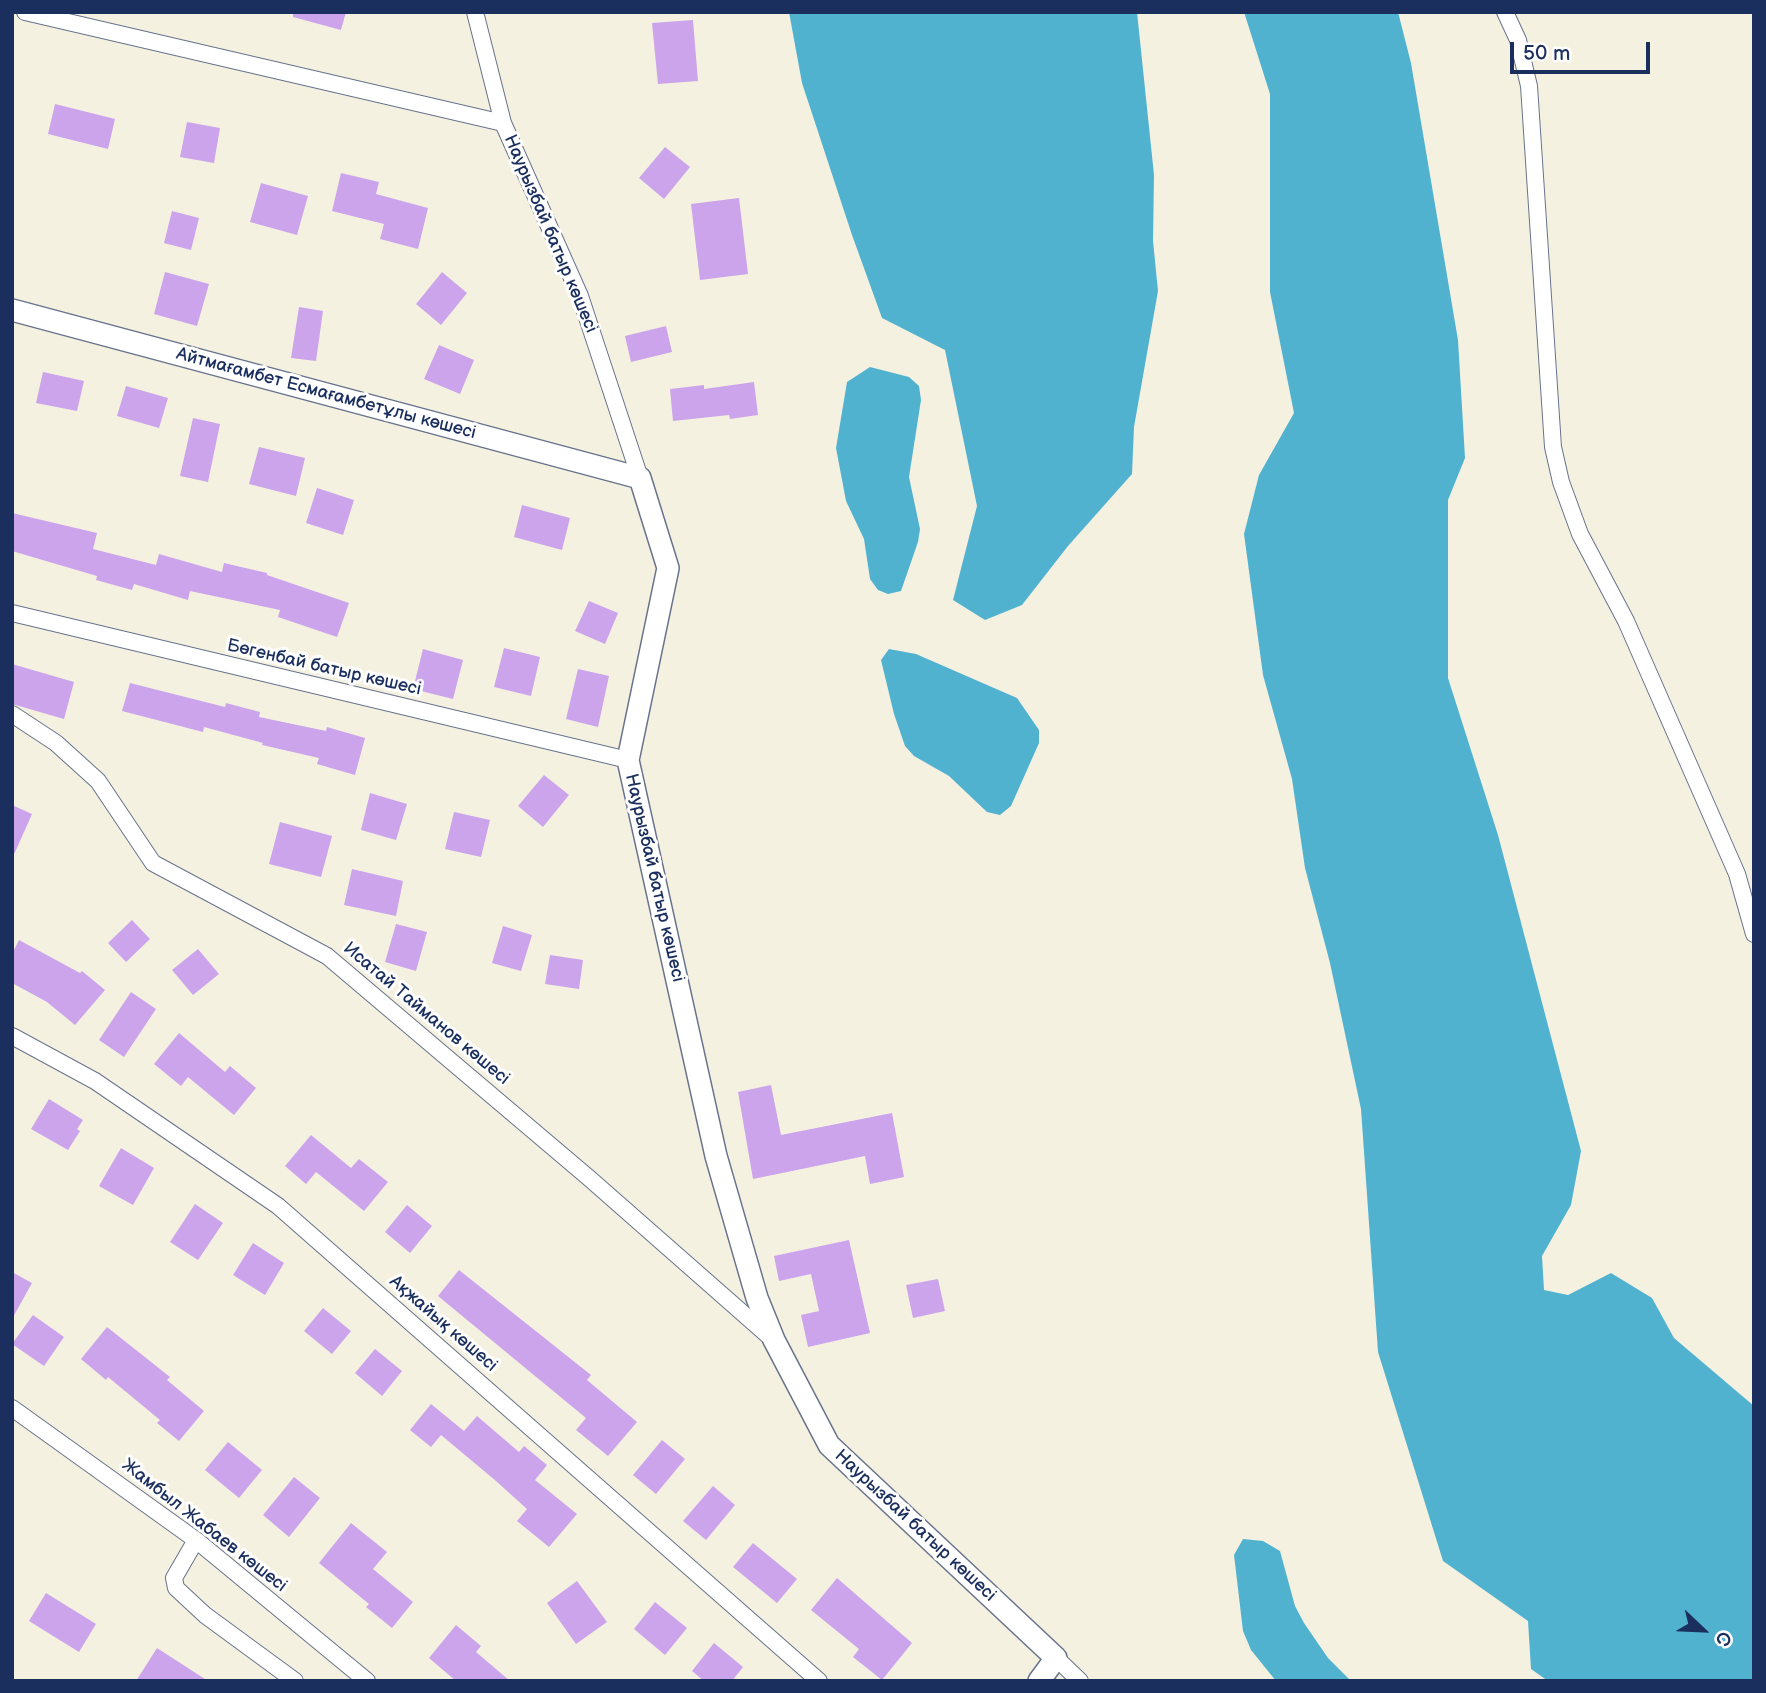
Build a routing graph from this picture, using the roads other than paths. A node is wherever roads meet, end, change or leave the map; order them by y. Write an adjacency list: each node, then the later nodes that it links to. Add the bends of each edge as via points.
1 (24, 12): 4 (street)
2 (475, 12): 4 (street, Наурызбай батыр көшесі)
3 (1504, 12): 10 (street, via 1518,40 1529,86 1553,447 1561,482 1580,534 1626,621 1737,874)
4 (503, 123): 6 (street, Наурызбай батыр көшесі, via 580,296)
5 (12, 310): 6 (street, Айтмағамбет Есмағамбетұлы көшесі)
6 (640, 478): 9 (street, Наурызбай батыр көшесі, via 668,568)
7 (12, 613): 9 (street, Бөгенбай батыр көшесі)
8 (12, 714): 12 (street, Исатай Тайманов көшесі, via 56,743 98,781 153,863 327,956)
9 (628, 760): 12 (street, Наурызбай батыр көшесі, via 716,1156 757,1298)
10 (1754, 934)
11 (12, 1036): 18 (street, Ақжайық көшесі, via 95,1081 278,1206)
12 (774, 1340): 15 (street, Наурызбай батыр көшесі, via 830,1445)
13 (12, 1408): 14 (street, Жамбыл Жабаев көшесі)
14 (196, 1540): 16 (street, via 174,1578 176,1588); 17 (street, Жамбыл Жабаев көшесі)
15 (1056, 1658): 19 (street); 20 (street)
16 (295, 1681)
17 (367, 1681)
18 (819, 1681)
19 (1039, 1681)
20 (1080, 1681)

